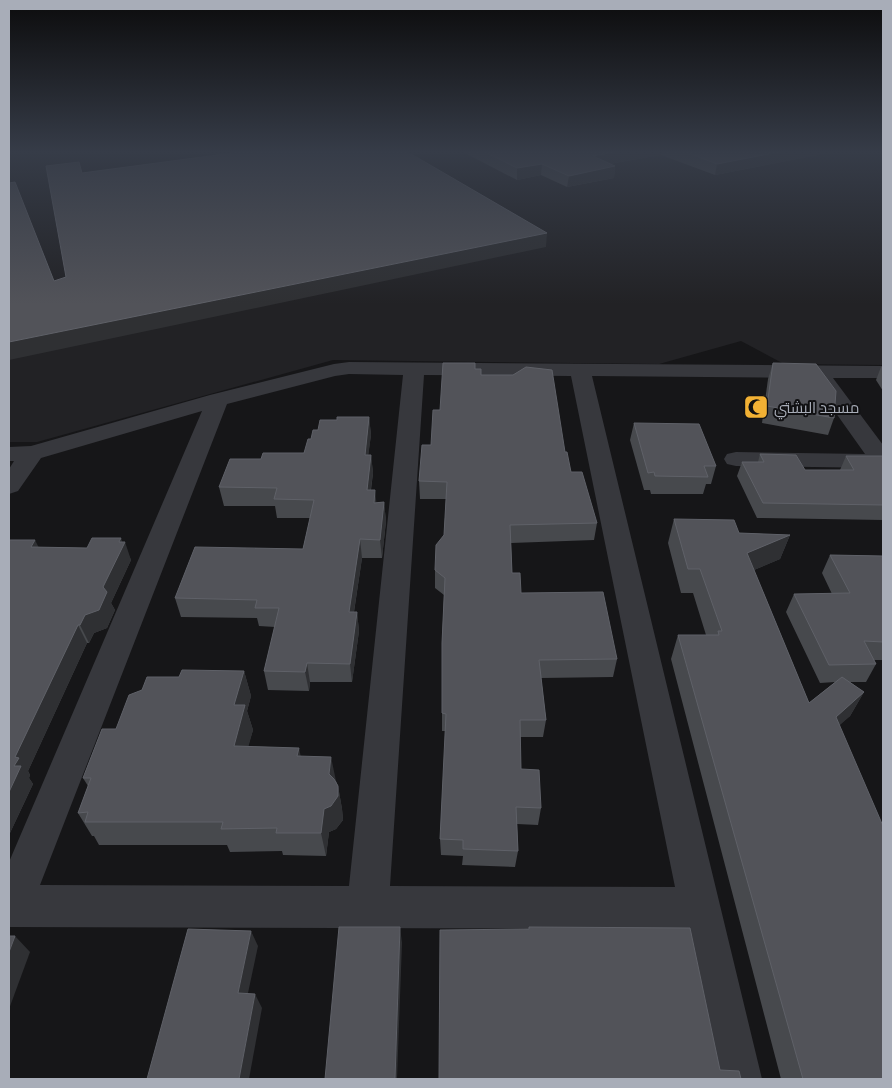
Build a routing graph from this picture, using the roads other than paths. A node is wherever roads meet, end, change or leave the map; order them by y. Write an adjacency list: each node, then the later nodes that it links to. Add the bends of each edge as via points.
1 (414, 369): 2 (street); 5 (street, via 334,370); 11 (street)
2 (580, 370): 3 (street); 12 (street)
3 (817, 371): 4 (street); 8 (street)
4 (883, 372)
5 (218, 400): 6 (street); 10 (street)
6 (20, 453): 9 (street)
7 (736, 459): 8 (street)
8 (883, 461)
9 (9, 486)
10 (10, 906): 11 (street)
11 (368, 906): 12 (street)
12 (698, 908): 13 (street)
13 (738, 1079)

